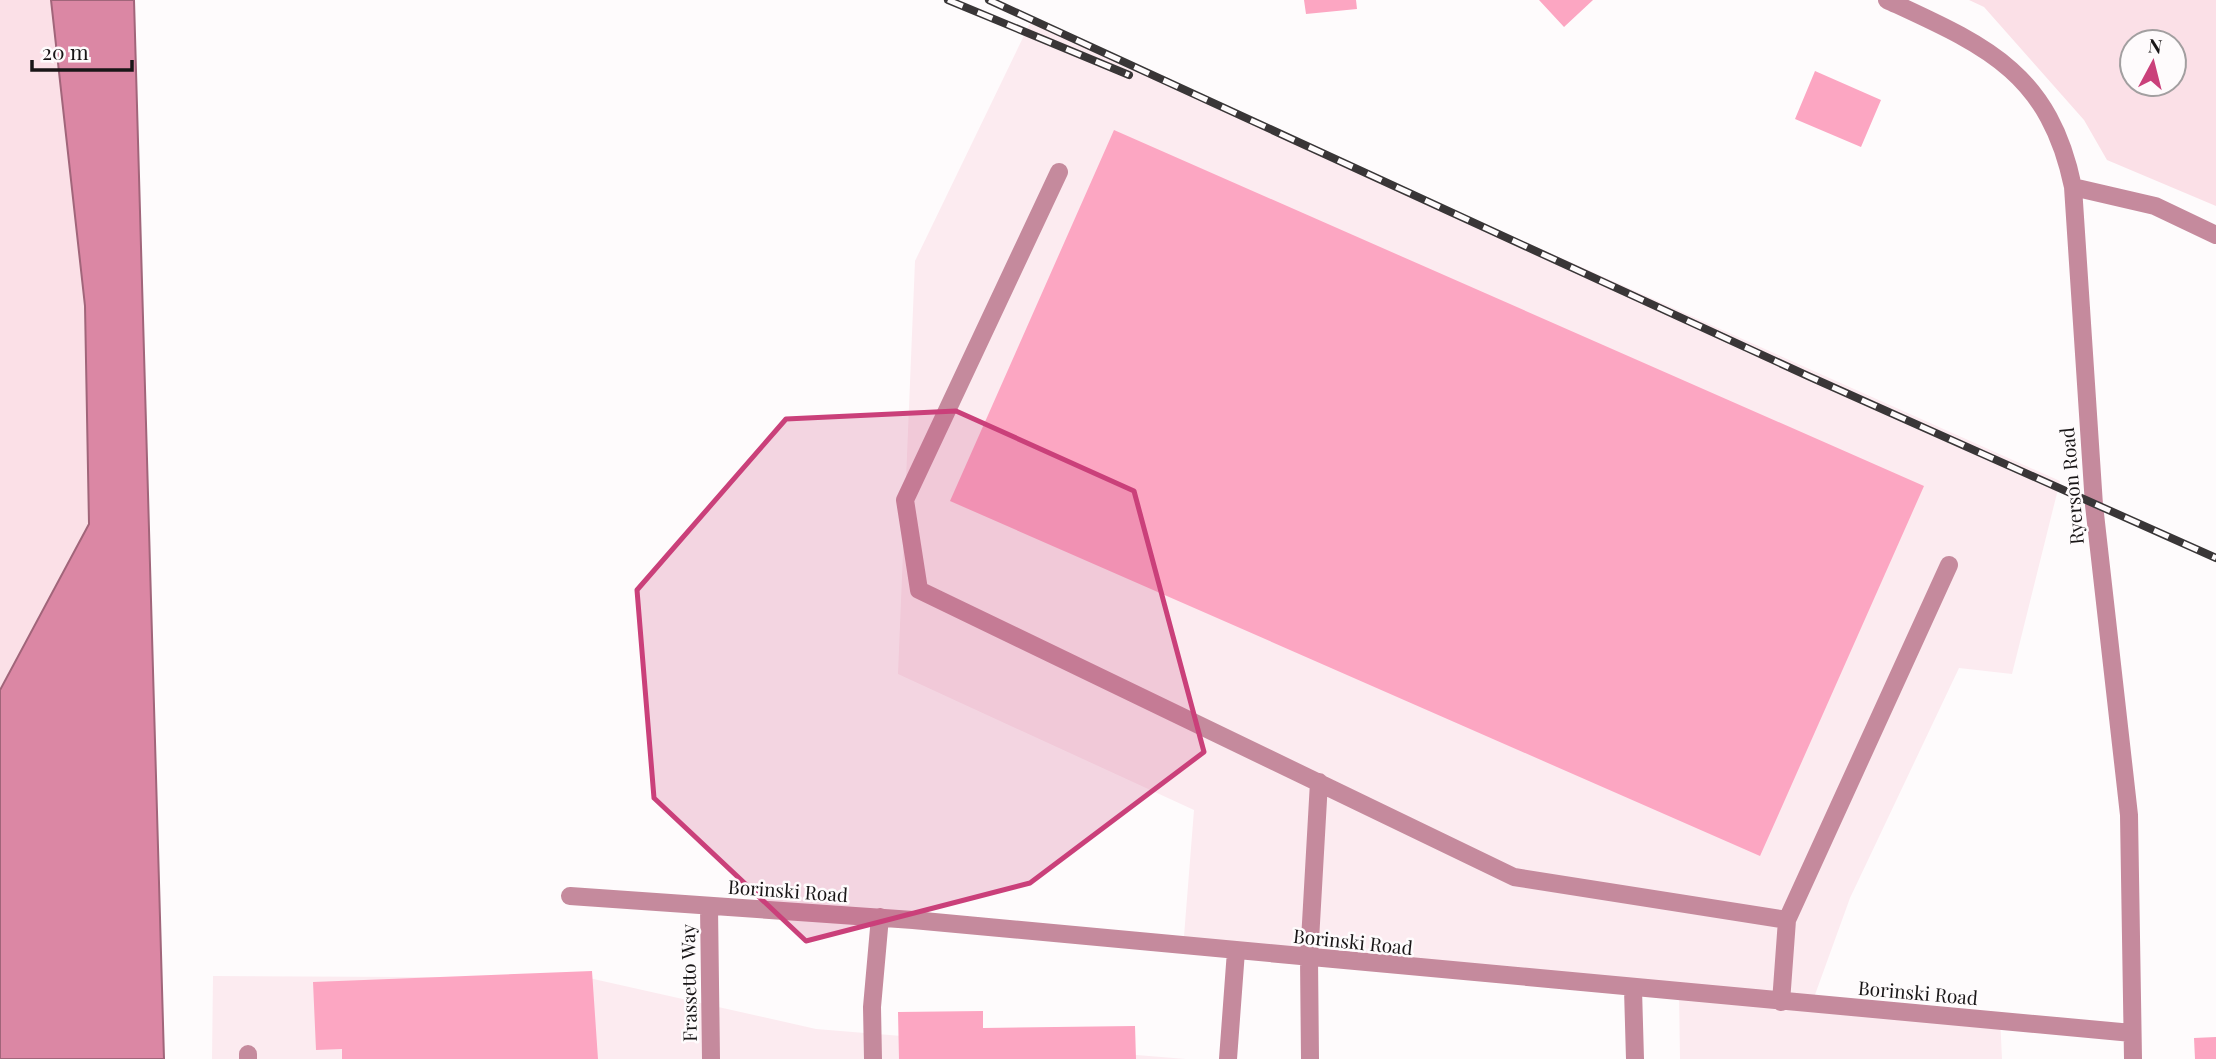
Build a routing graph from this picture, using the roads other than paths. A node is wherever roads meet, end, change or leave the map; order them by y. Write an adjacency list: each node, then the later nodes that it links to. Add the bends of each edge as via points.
1 (1887, 0): 3 (street, Ryerson Road, via 1973,40 2010,67 2045,112 2061,142)
2 (1059, 172): 6 (street, via 905,500 919,590)
3 (2073, 187): 4 (street, via 2155,206); 15 (street, Ryerson Road, via 2094,505 2129,815)
4 (2216, 235)
5 (1949, 565): 10 (street)
6 (1319, 782): 10 (street, via 1514,877); 12 (street)
7 (570, 896): 8 (street, Borinski Road)
8 (709, 907): 9 (street, Borinski Road); 16 (street, Frassetto Way)
9 (880, 918): 11 (street, Borinski Road); 17 (street, via 872,1007)
10 (1787, 920): 14 (street)
11 (1236, 951): 12 (street, Borinski Road); 18 (street)
12 (1309, 958): 13 (street, Borinski Road); 19 (street)
13 (1633, 989): 14 (street, Borinski Road); 20 (street)
14 (1781, 1002): 15 (street, Borinski Road)
15 (2132, 1033): 21 (street, Ryerson Road)
16 (711, 1059)
17 (873, 1059)
18 (1228, 1059)
19 (1310, 1059)
20 (1635, 1059)
21 (2133, 1059)

